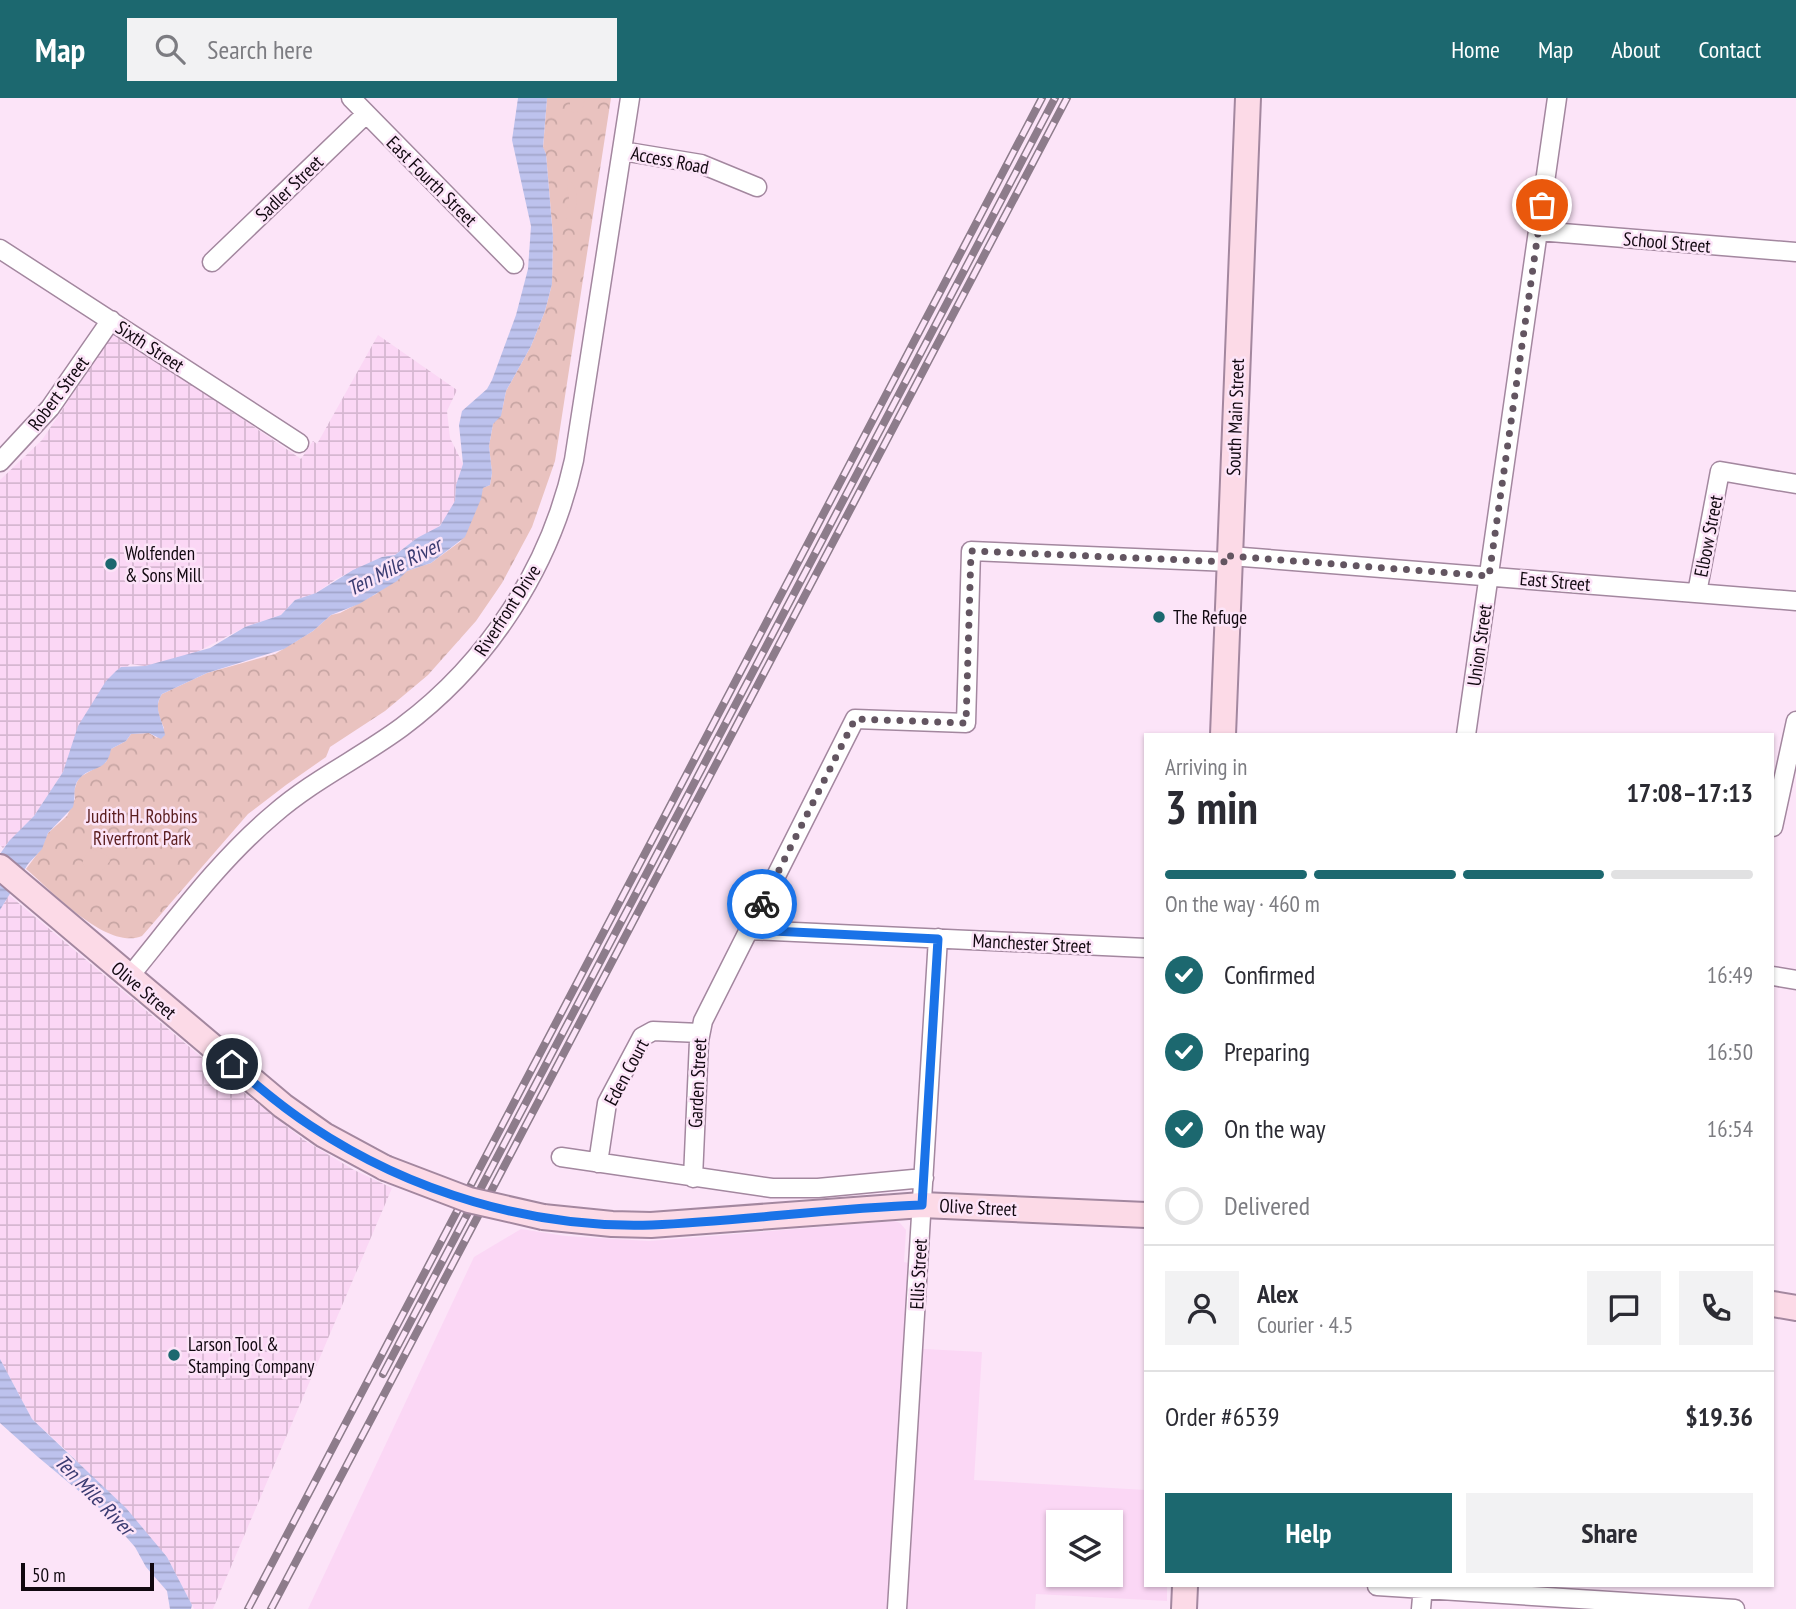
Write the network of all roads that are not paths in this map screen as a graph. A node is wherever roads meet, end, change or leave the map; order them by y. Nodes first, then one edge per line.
1 (351, 98) edge
2 (630, 98) edge
3 (1248, 98) edge
4 (1557, 98) edge
5 (366, 114) junction
6 (622, 151) junction
7 (757, 187) dead end
8 (1538, 231) junction
9 (0, 249) edge
10 (1796, 252) edge
11 (212, 262) dead end
12 (514, 264) dead end
13 (111, 320) junction
14 (299, 443) dead end
15 (0, 462) edge
16 (1796, 484) edge
17 (971, 551) joint
18 (1230, 559) junction
19 (1489, 576) junction
20 (1697, 593) junction
21 (1796, 601) edge
22 (1796, 721) edge
23 (1223, 733) edge
24 (1466, 733) edge
25 (1774, 822) edge
26 (0, 867) edge
27 (749, 930) junction
28 (938, 939) junction
29 (1144, 948) edge
30 (1774, 976) edge
31 (129, 977) junction
32 (1796, 980) edge
33 (700, 1033) junction
34 (561, 1157) dead end
35 (598, 1163) junction
36 (692, 1178) junction
37 (924, 1178) junction
38 (922, 1205) junction
39 (1144, 1215) edge
40 (1774, 1304) edge
41 (1796, 1308) edge
42 (1185, 1587) edge
43 (1422, 1587) edge
44 (1655, 1599) edge
45 (897, 1609) edge
46 (1184, 1609) edge
47 (1421, 1609) edge
48 (1735, 1609) edge

1 - 5 street, East Fourth Street
2 - 6 street, Riverfront Drive
3 - 18 main road, South Main Street
4 - 8 street, Union Street
5 - 11 street, Sadler Street
5 - 12 street, East Fourth Street
6 - 7 street, Access Road
6 - 31 street, Riverfront Drive
8 - 10 street, School Street
8 - 19 street, Union Street
9 - 13 street, Sixth Street
13 - 14 street, Sixth Street
13 - 15 street, Robert Street
16 - 20 street, Elbow Street
17 - 18 street, East Street
17 - 27 street, Garden Street
18 - 19 street, East Street
18 - 23 main road, South Main Street
19 - 20 street, East Street
19 - 24 street, Union Street
20 - 21 street, East Street
22 - 25 street
26 - 31 main road, Olive Street
27 - 28 street, Manchester Street
27 - 33 street, Garden Street
28 - 29 street, Manchester Street
28 - 37 street, Ellis Street
30 - 32 street
31 - 38 main road, Olive Street, bridge
33 - 35 street, Eden Court
33 - 36 street, Garden Street
34 - 35 street, Olive Street
35 - 36 street, Olive Street
36 - 37 street, Olive Street
37 - 38 street, Ellis Street
38 - 39 main road, Olive Street
38 - 45 street, Ellis Street
40 - 41 main road
42 - 46 main road
43 - 44 street
43 - 47 street
44 - 48 street

